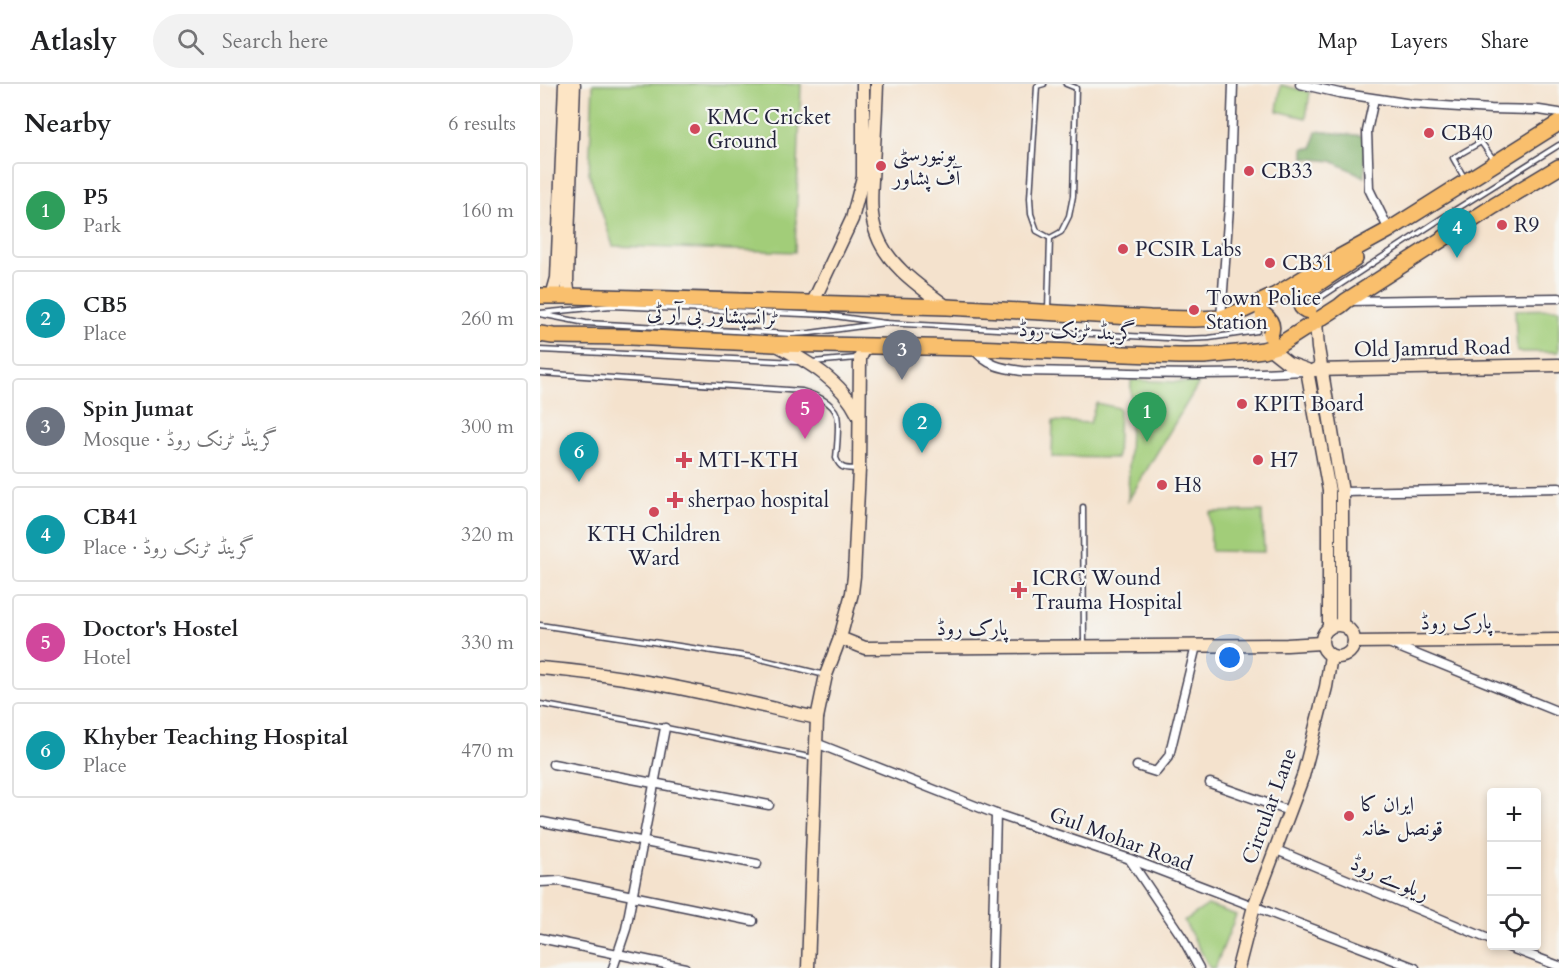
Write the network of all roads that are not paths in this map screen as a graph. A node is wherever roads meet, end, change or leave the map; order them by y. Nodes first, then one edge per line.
1 (565, 84) edge
2 (574, 84) edge
3 (863, 84) edge
4 (877, 84) edge
5 (1044, 84) edge
6 (1066, 84) edge
7 (1233, 84) edge
8 (1300, 84) edge
9 (1374, 99) junction
10 (1559, 113) edge
11 (1559, 123) edge
12 (869, 143) junction
13 (1559, 146) edge
14 (1496, 164) junction
15 (1559, 167) edge
16 (1467, 182) junction
17 (1494, 206) junction
18 (1384, 233) junction
19 (1050, 238) junction
20 (546, 296) edge
21 (569, 296) junction
22 (1559, 298) edge
23 (1346, 301) junction
24 (813, 302) junction
25 (947, 307) junction
26 (1244, 310) junction
27 (1048, 313) junction
28 (540, 314) edge
29 (1221, 318) junction
30 (885, 323) junction
31 (1316, 323) junction
32 (540, 334) edge
33 (774, 344) junction
34 (1273, 347) junction
35 (974, 348) junction
36 (540, 350) edge
37 (865, 352) junction
38 (808, 362) junction
39 (1559, 365) edge
40 (1307, 370) junction
41 (1322, 370) junction
42 (540, 374) edge
43 (860, 419) junction
44 (859, 469) junction
45 (1559, 488) edge
46 (1342, 492) junction
47 (1083, 507) dead end
48 (540, 625) edge
49 (1342, 625) junction
50 (1329, 628) junction
51 (840, 638) junction
52 (1559, 639) edge
53 (1354, 642) junction
54 (1322, 643) junction
55 (1388, 643) junction
56 (1084, 646) junction
57 (1196, 646) junction
58 (1331, 656) junction
59 (540, 668) edge
60 (826, 675) junction
61 (540, 704) edge
62 (1559, 712) edge
63 (817, 718) junction
64 (666, 728) junction
65 (816, 743) junction
66 (815, 758) junction
67 (553, 764) dead end
68 (1137, 766) dead end
69 (655, 783) junction
70 (1210, 783) dead end
71 (769, 805) dead end
72 (1289, 811) junction
73 (996, 814) junction
74 (543, 822) dead end
75 (643, 841) junction
76 (1274, 849) junction
77 (1130, 859) junction
78 (757, 864) dead end
79 (540, 882) edge
80 (632, 896) junction
81 (1254, 906) junction
82 (753, 921) dead end
83 (540, 938) edge
84 (1487, 938) edge
85 (1519, 950) edge
86 (618, 954) junction
87 (1559, 966) edge
88 (613, 968) edge
89 (685, 968) edge
90 (808, 968) edge
91 (992, 968) edge
92 (1200, 968) edge
93 (1238, 968) edge
94 (1415, 968) edge

1 - 20 street
2 - 21 street
3 - 12 street
4 - 12 street
5 - 19 lane
6 - 19 lane
7 - 29 street
8 - 9 street
9 - 10 street
9 - 18 street
11 - 14 highway, گرینڈ ٹرنک روڈ
12 - 24 street
12 - 25 street
13 - 31 lane
14 - 16 highway, گرینڈ ٹرنک روڈ
14 - 16 lane
15 - 17 highway
16 - 18 highway, گرینڈ ٹرنک روڈ
17 - 23 highway
17 - 31 highway
18 - 26 highway, گرینڈ ٹرنک روڈ
18 - 31 highway, bridge
19 - 27 lane
20 - 21 highway, گرینڈ ٹرنک روڈ
21 - 24 highway, گرینڈ ٹرنک روڈ
22 - 23 street
23 - 31 highway
24 - 25 highway, گرینڈ ٹرنک روڈ
25 - 27 highway, گرینڈ ٹرنک روڈ
26 - 29 highway, گرینڈ ٹرنک روڈ
26 - 34 highway, bridge
27 - 29 highway, گرینڈ ٹرنک روڈ
28 - 30 lane, ٹرانسپشاور بی آر ٹی
28 - 30 lane, ٹرانسپشاور بی آر ٹی
30 - 34 lane, ٹرانسپشاور بی آر ٹی
31 - 34 highway
31 - 41 street
32 - 33 highway, گرینڈ ٹرنک روڈ
33 - 37 highway, گرینڈ ٹرنک روڈ
33 - 38 street
34 - 35 highway, گرینڈ ٹرنک روڈ
34 - 40 street
35 - 37 highway, گرینڈ ٹرنک روڈ
35 - 40 street
36 - 38 lane
37 - 38 lane
37 - 43 street
38 - 43 street
39 - 41 street, Old Jamrud Road
40 - 41 street, Old Jamrud Road
40 - 50 street
41 - 46 street
42 - 44 lane
43 - 44 street
44 - 51 street
45 - 46 street
46 - 49 street
47 - 56 lane
48 - 60 lane
49 - 50 street
49 - 53 street
50 - 54 street
51 - 56 street, پارک روڈ
51 - 60 street
52 - 55 street, پارک روڈ
53 - 55 street, پارک روڈ
53 - 58 street
54 - 57 street, پارک روڈ
54 - 58 street
55 - 62 street
56 - 57 street, پارک روڈ
57 - 68 street
58 - 72 street, Circular Lane
59 - 63 street
60 - 63 street
61 - 64 lane
63 - 65 street
64 - 66 lane
64 - 69 street
65 - 66 street
65 - 73 street, Gul Mohar Road
66 - 90 street
67 - 69 street
69 - 71 street
69 - 75 street
70 - 72 street
72 - 76 street, Circular Lane
73 - 77 street, Gul Mohar Road
73 - 91 street
74 - 75 street
75 - 78 street
75 - 80 street
76 - 81 street, Circular Lane
76 - 84 street, ریلوے روڈ
77 - 81 street, Gul Mohar Road
77 - 92 street
79 - 80 street
80 - 82 street
80 - 86 street
81 - 93 street, Circular Lane
81 - 94 street, Gul Mohar Road
83 - 86 street
85 - 87 street
86 - 88 street
86 - 89 street

